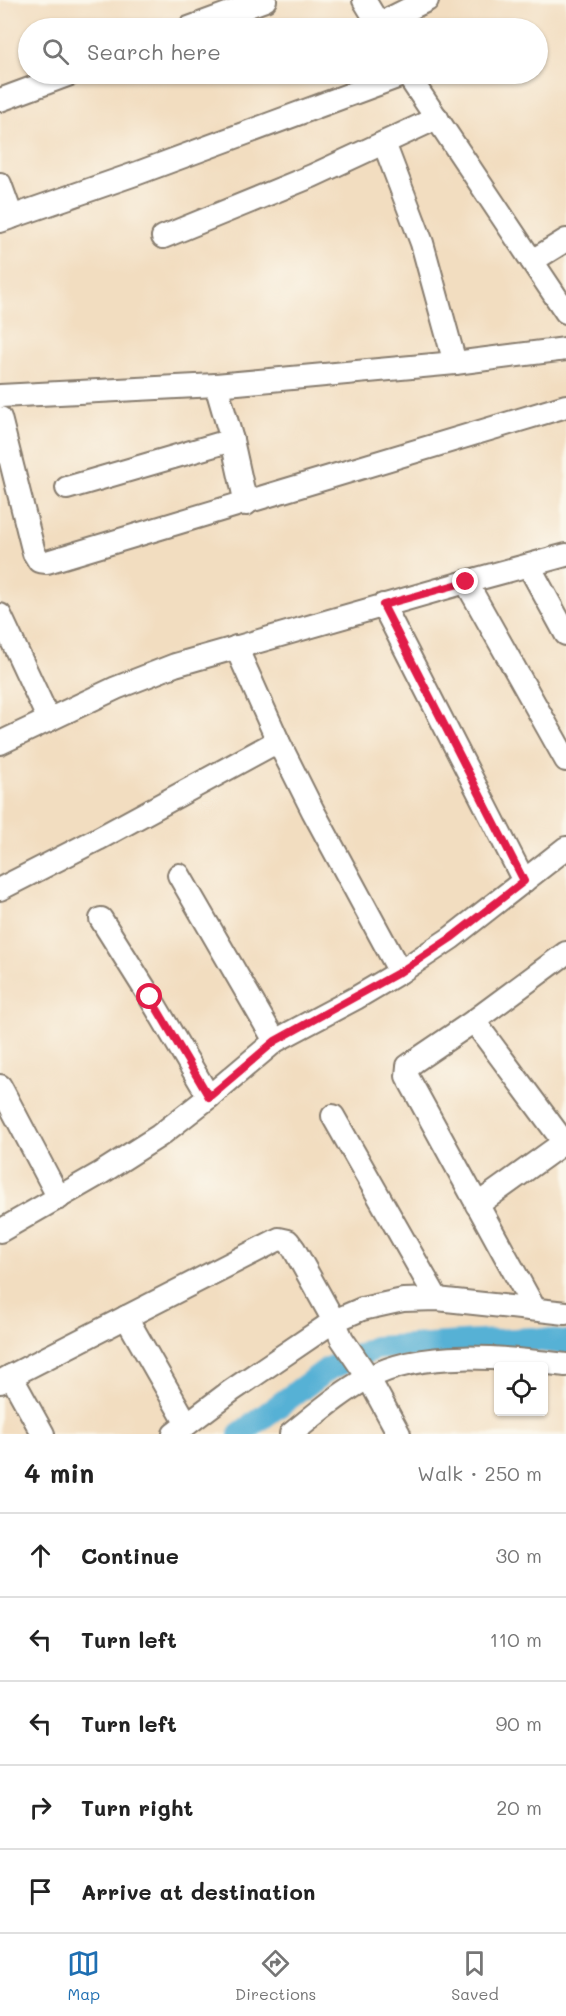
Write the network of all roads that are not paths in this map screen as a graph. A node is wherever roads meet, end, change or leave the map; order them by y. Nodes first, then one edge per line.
1 (265, 0) edge
2 (364, 0) edge
3 (427, 0) edge
4 (216, 18) edge
5 (375, 18) edge
6 (394, 18) edge
7 (43, 84) edge
8 (378, 84) edge
9 (413, 84) edge
10 (0, 100) edge
11 (437, 118) junction
12 (384, 143) junction
13 (0, 184) edge
14 (6, 219) edge
15 (164, 237) dead end
16 (566, 240) edge
17 (532, 261) junction
18 (566, 312) edge
19 (566, 349) edge
20 (455, 363) junction
21 (216, 385) junction
22 (0, 396) edge
23 (566, 406) edge
24 (0, 418) edge
25 (232, 440) junction
26 (67, 488) dead end
27 (246, 504) junction
28 (566, 555) edge
29 (529, 566) junction
30 (466, 582) junction
31 (383, 605) junction
32 (0, 615) edge
33 (566, 634) edge
34 (237, 647) junction
35 (49, 720) junction
36 (278, 741) junction
37 (0, 743) edge
38 (566, 760) edge
39 (566, 848) edge
40 (179, 876) dead end
41 (524, 881) junction
42 (0, 889) edge
43 (101, 919) dead end
44 (566, 953) edge
45 (400, 972) junction
46 (474, 1021) junction
47 (275, 1041) junction
48 (0, 1086) edge
49 (209, 1097) junction
50 (333, 1116) dead end
51 (565, 1143) edge
52 (59, 1198) junction
53 (477, 1205) junction
54 (0, 1231) edge
55 (437, 1299) junction
56 (534, 1308) junction
57 (566, 1313) edge
58 (126, 1317) junction
59 (338, 1330) junction
60 (566, 1365) edge
61 (363, 1370) junction
62 (6, 1379) edge
63 (320, 1424) edge
64 (181, 1429) edge
65 (43, 1434) edge
66 (291, 1434) edge
67 (399, 1434) edge

1 - 4 street
2 - 5 street
3 - 6 street
7 - 10 street
8 - 14 street
9 - 11 street
11 - 12 street
11 - 17 street
12 - 15 street
12 - 20 street
13 - 14 street
16 - 17 street
17 - 18 street
19 - 20 street
20 - 21 street
21 - 22 street
21 - 25 street
23 - 27 street
24 - 27 street
25 - 26 street
25 - 27 street
28 - 29 street
29 - 30 street
29 - 33 street
30 - 31 street
30 - 38 street
31 - 34 street
31 - 41 street
32 - 35 street
34 - 35 street
34 - 36 street
35 - 37 street
36 - 42 street
36 - 45 street
39 - 41 street
40 - 47 street
41 - 45 street
43 - 49 street
44 - 46 street
45 - 47 street
46 - 51 street
46 - 53 street
47 - 49 street
48 - 52 street
49 - 52 street
50 - 55 street
51 - 53 street
52 - 54 street
53 - 56 street
55 - 56 street
55 - 59 street
56 - 57 street
58 - 59 street
58 - 62 street
58 - 64 street
59 - 61 street
59 - 64 street
60 - 61 street
61 - 63 street
61 - 67 street
62 - 65 street
63 - 66 street

